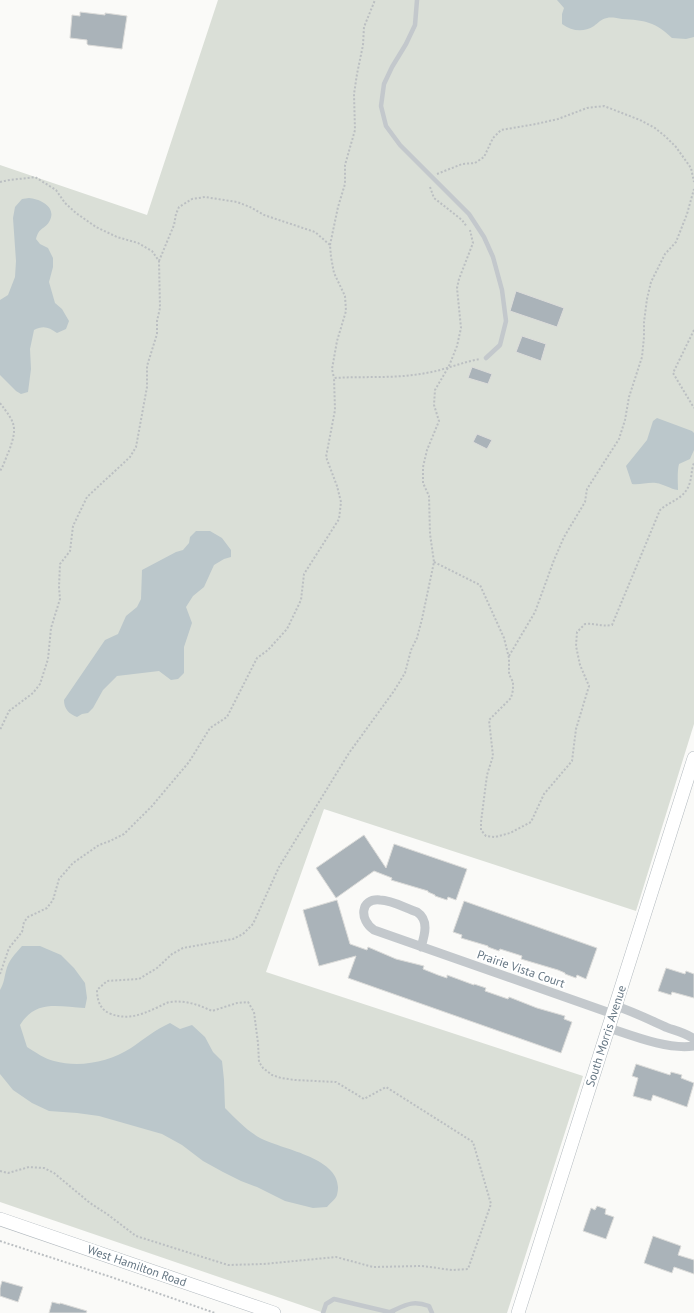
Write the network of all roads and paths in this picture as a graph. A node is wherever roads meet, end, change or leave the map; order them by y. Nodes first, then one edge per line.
1 (375, 0) edge
2 (417, 0) edge
3 (433, 178) junction
4 (0, 182) edge
5 (694, 182) edge
6 (694, 189) edge
7 (330, 245) junction
8 (158, 261) junction
9 (694, 330) edge
10 (486, 358) joint
11 (449, 366) junction
12 (334, 378) junction
13 (0, 403) edge
14 (694, 408) edge
15 (694, 463) edge
16 (0, 471) edge
17 (434, 562) junction
18 (509, 658) junction
19 (0, 730) edge
20 (694, 758) edge
21 (421, 947) junction
22 (0, 974) edge
23 (614, 1010) junction
24 (609, 1028) junction
25 (694, 1038) edge
26 (694, 1046) edge
27 (0, 1170) edge
28 (0, 1219) edge
29 (0, 1241) edge
30 (391, 1312) edge
31 (215, 1313) edge
32 (274, 1313) edge
33 (323, 1313) edge
34 (432, 1313) edge
35 (518, 1313) edge

1 - 7 path
2 - 3 lane
3 - 5 path
3 - 10 lane
3 - 11 path
4 - 8 path
6 - 18 path
7 - 8 path
7 - 12 path
8 - 19 path
9 - 14 path
10 - 11 path
11 - 12 path
11 - 17 path
12 - 22 path
13 - 16 path
15 - 18 path
17 - 18 path
17 - 27 path
20 - 23 street, South Morris Avenue
21 - 21 street, Prairie Vista Court
21 - 23 street, Prairie Vista Court
23 - 24 street, South Morris Avenue
23 - 25 street, Prairie Vista Court
24 - 26 street
24 - 35 street, South Morris Avenue
28 - 32 street, West Hamilton Road
29 - 31 path
30 - 33 lane
30 - 34 lane

